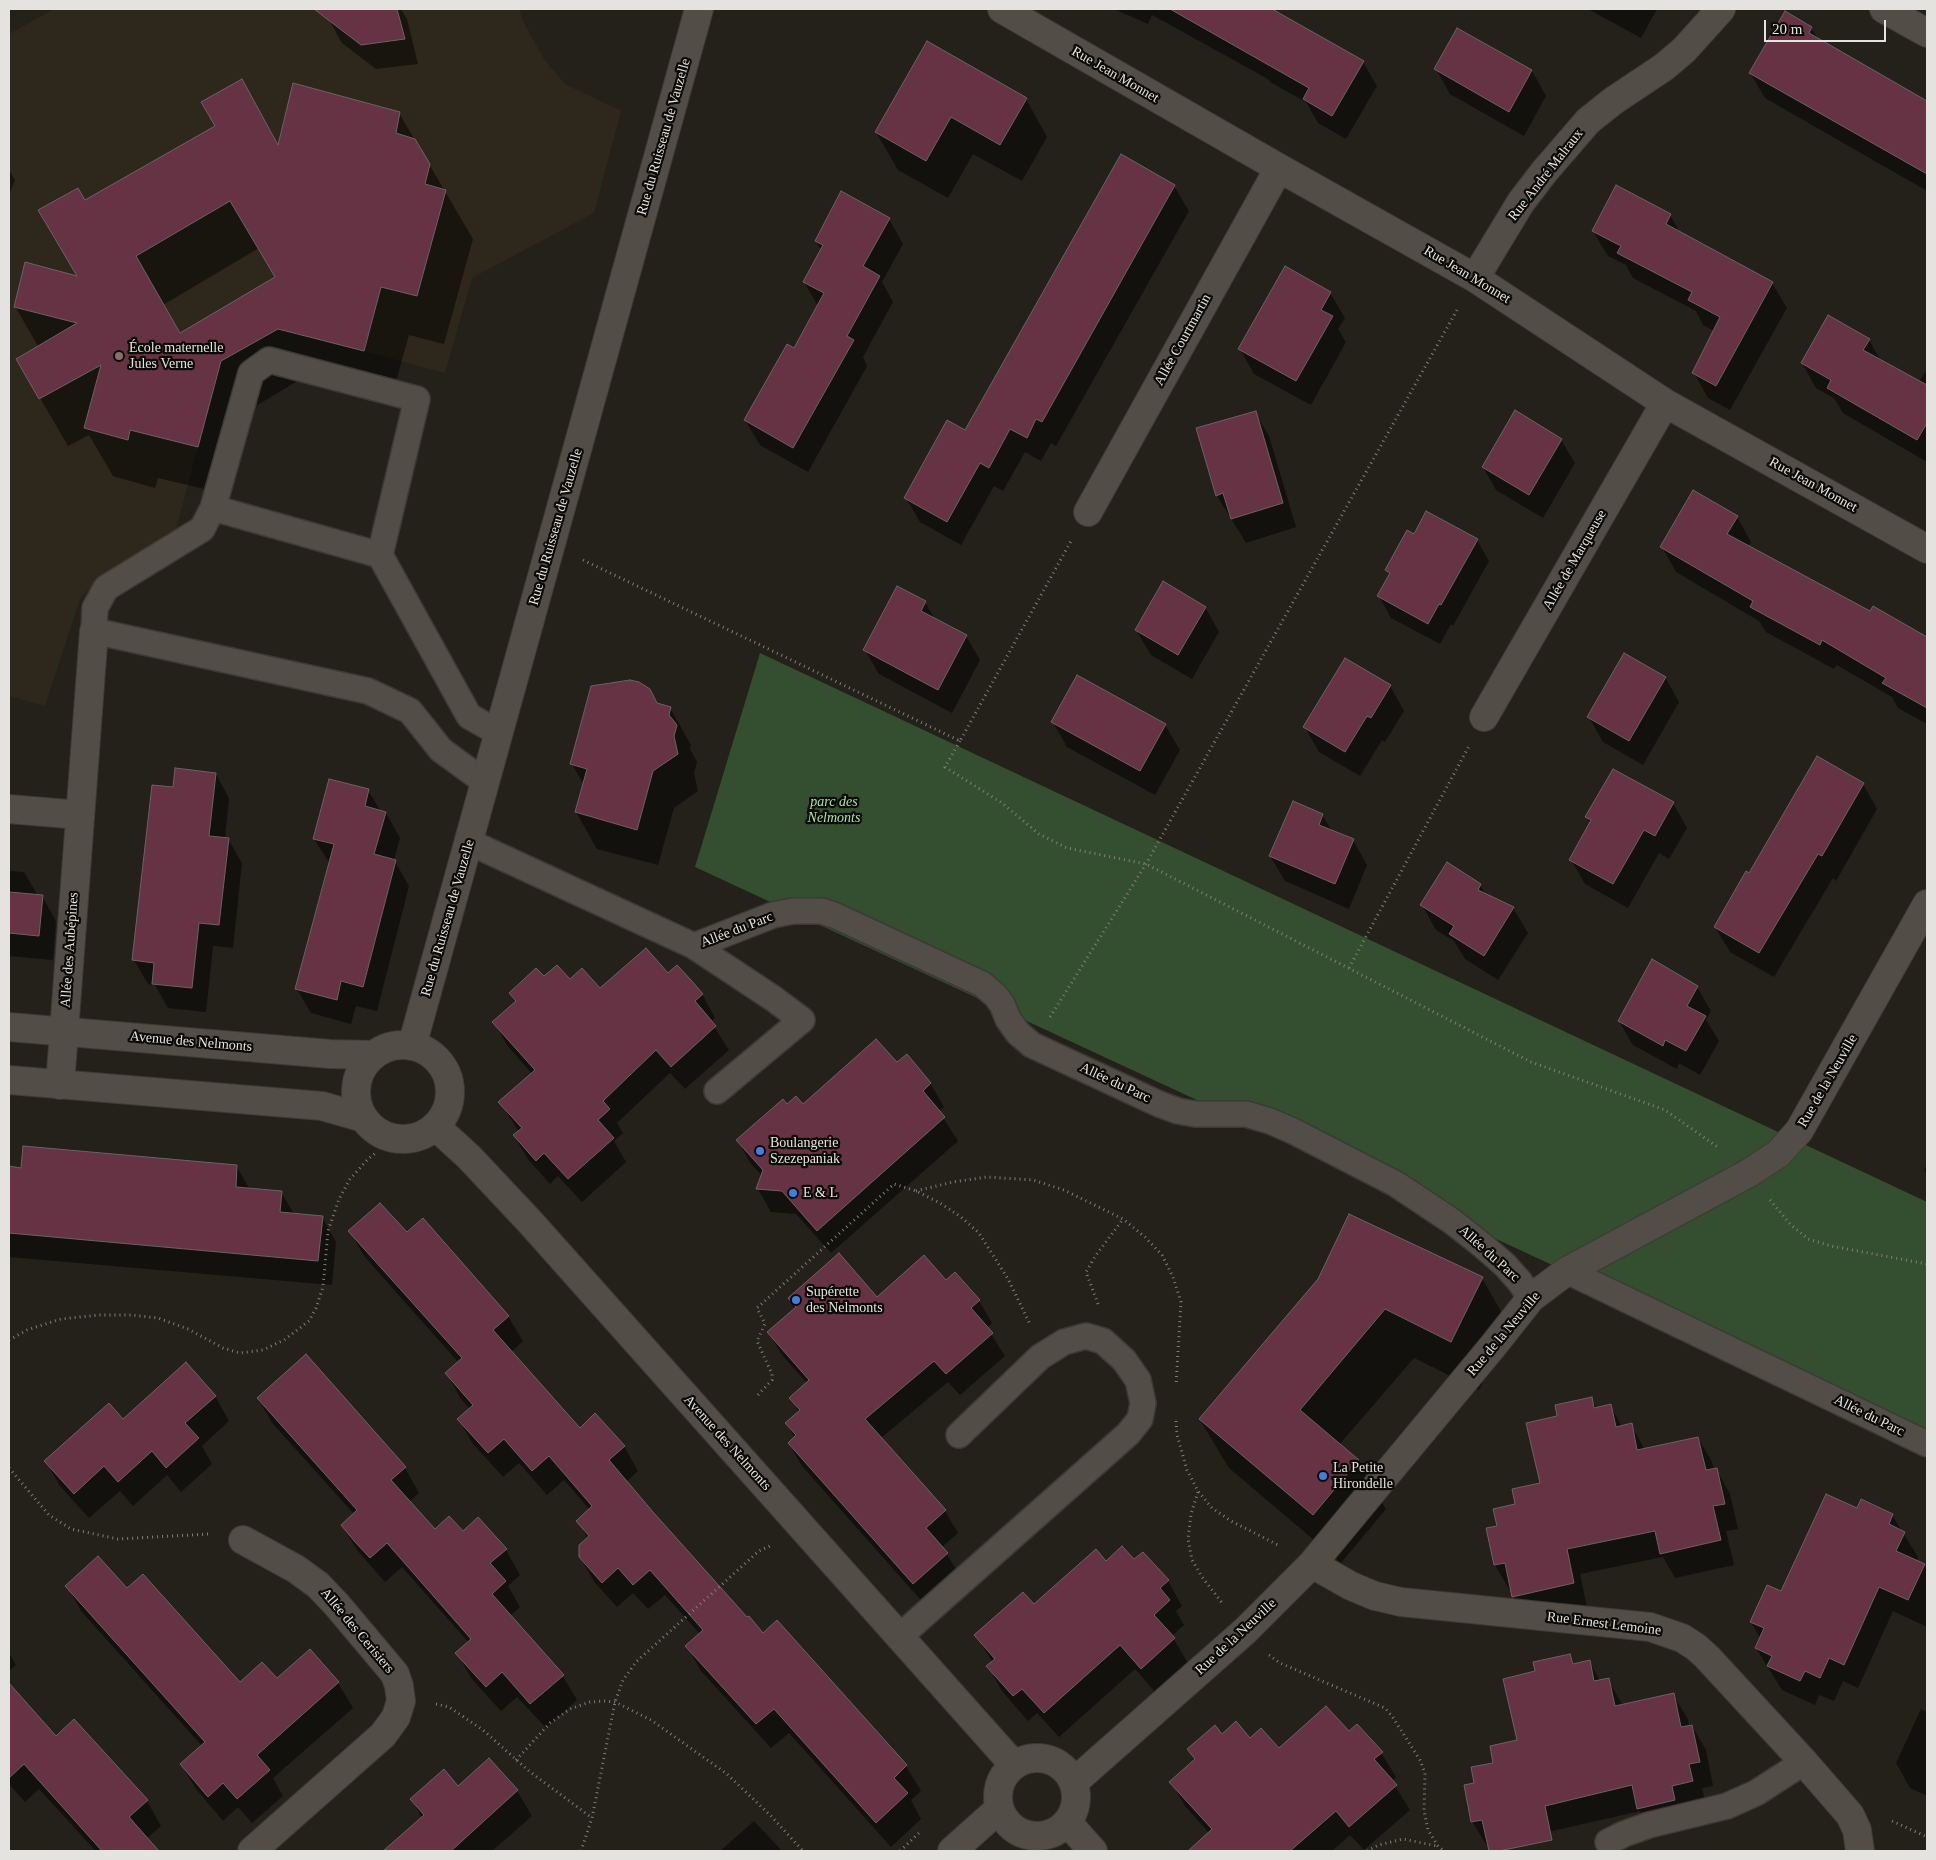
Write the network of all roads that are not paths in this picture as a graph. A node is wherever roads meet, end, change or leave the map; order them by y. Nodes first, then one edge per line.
1 (699, 9) edge
2 (1002, 9) edge
3 (1722, 9) edge
4 (1884, 9) edge
5 (1927, 34) edge
6 (1279, 168) junction
7 (1475, 278) junction
8 (1665, 403) junction
9 (213, 508) junction
10 (1088, 512) road end
11 (1927, 549) edge
12 (380, 555) junction
13 (94, 631) junction
14 (1484, 717) road end
15 (499, 733) junction
16 (485, 782) junction
17 (9, 809) edge
18 (80, 815) junction
19 (469, 842) junction
20 (1927, 904) edge
21 (694, 946) junction
22 (9, 1027) edge
23 (64, 1032) junction
24 (412, 1046) junction
25 (374, 1055) junction
26 (9, 1080) edge
27 (60, 1084) junction
28 (718, 1092) dead end
29 (364, 1118) junction
30 (435, 1126) junction
31 (1567, 1271) junction
32 (1531, 1298) junction
33 (959, 1434) dead end
34 (1927, 1444) edge
35 (243, 1540) road end
36 (1312, 1564) junction
37 (899, 1637) junction
38 (1804, 1762) junction
39 (1014, 1765) junction
40 (1074, 1782) junction
41 (999, 1809) junction
42 (1067, 1822) junction
43 (1608, 1842) dead end
44 (252, 1851) edge
45 (952, 1851) edge
46 (1093, 1851) edge
47 (1860, 1851) edge

1 - 15 street, Rue du Ruisseau de Vauzelle
2 - 6 street, Rue Jean Monnet
3 - 7 street, Rue André Malraux
4 - 5 street
6 - 7 street, Rue Jean Monnet
6 - 10 street, Allée Courtmartin
7 - 8 street, Rue Jean Monnet
8 - 11 street, Rue Jean Monnet
8 - 14 street, Allée de Marqueuse
9 - 12 lane
9 - 12 lane
9 - 13 lane
12 - 15 lane
13 - 16 lane
13 - 18 street, Allée des Aubépines
15 - 16 street, Rue du Ruisseau de Vauzelle
16 - 19 street, Rue du Ruisseau de Vauzelle
17 - 18 street
18 - 23 street, Allée des Aubépines
19 - 21 lane
19 - 24 street, Rue du Ruisseau de Vauzelle
20 - 31 street, Rue de la Neuville
21 - 28 lane
21 - 32 lane, Allée du Parc
22 - 23 street, Avenue des Nelmonts
23 - 25 street, Avenue des Nelmonts
23 - 27 street, Allée des Aubépines
24 - 25 street, Avenue des Nelmonts
24 - 30 street
25 - 29 street
26 - 27 street
27 - 29 street
29 - 30 street
30 - 37 street, Avenue des Nelmonts
31 - 32 street, Rue de la Neuville
31 - 34 lane, Allée du Parc
32 - 36 street, Rue de la Neuville
33 - 37 lane
35 - 44 street, Allée des Cerisiers
36 - 38 street, Rue Ernest Lemoine
36 - 40 street, Rue de la Neuville
37 - 39 street, Avenue des Nelmonts
38 - 43 lane
38 - 47 street, Rue Ernest Lemoine
39 - 40 street
39 - 41 street
40 - 42 street
41 - 42 street
41 - 45 street
42 - 46 street

